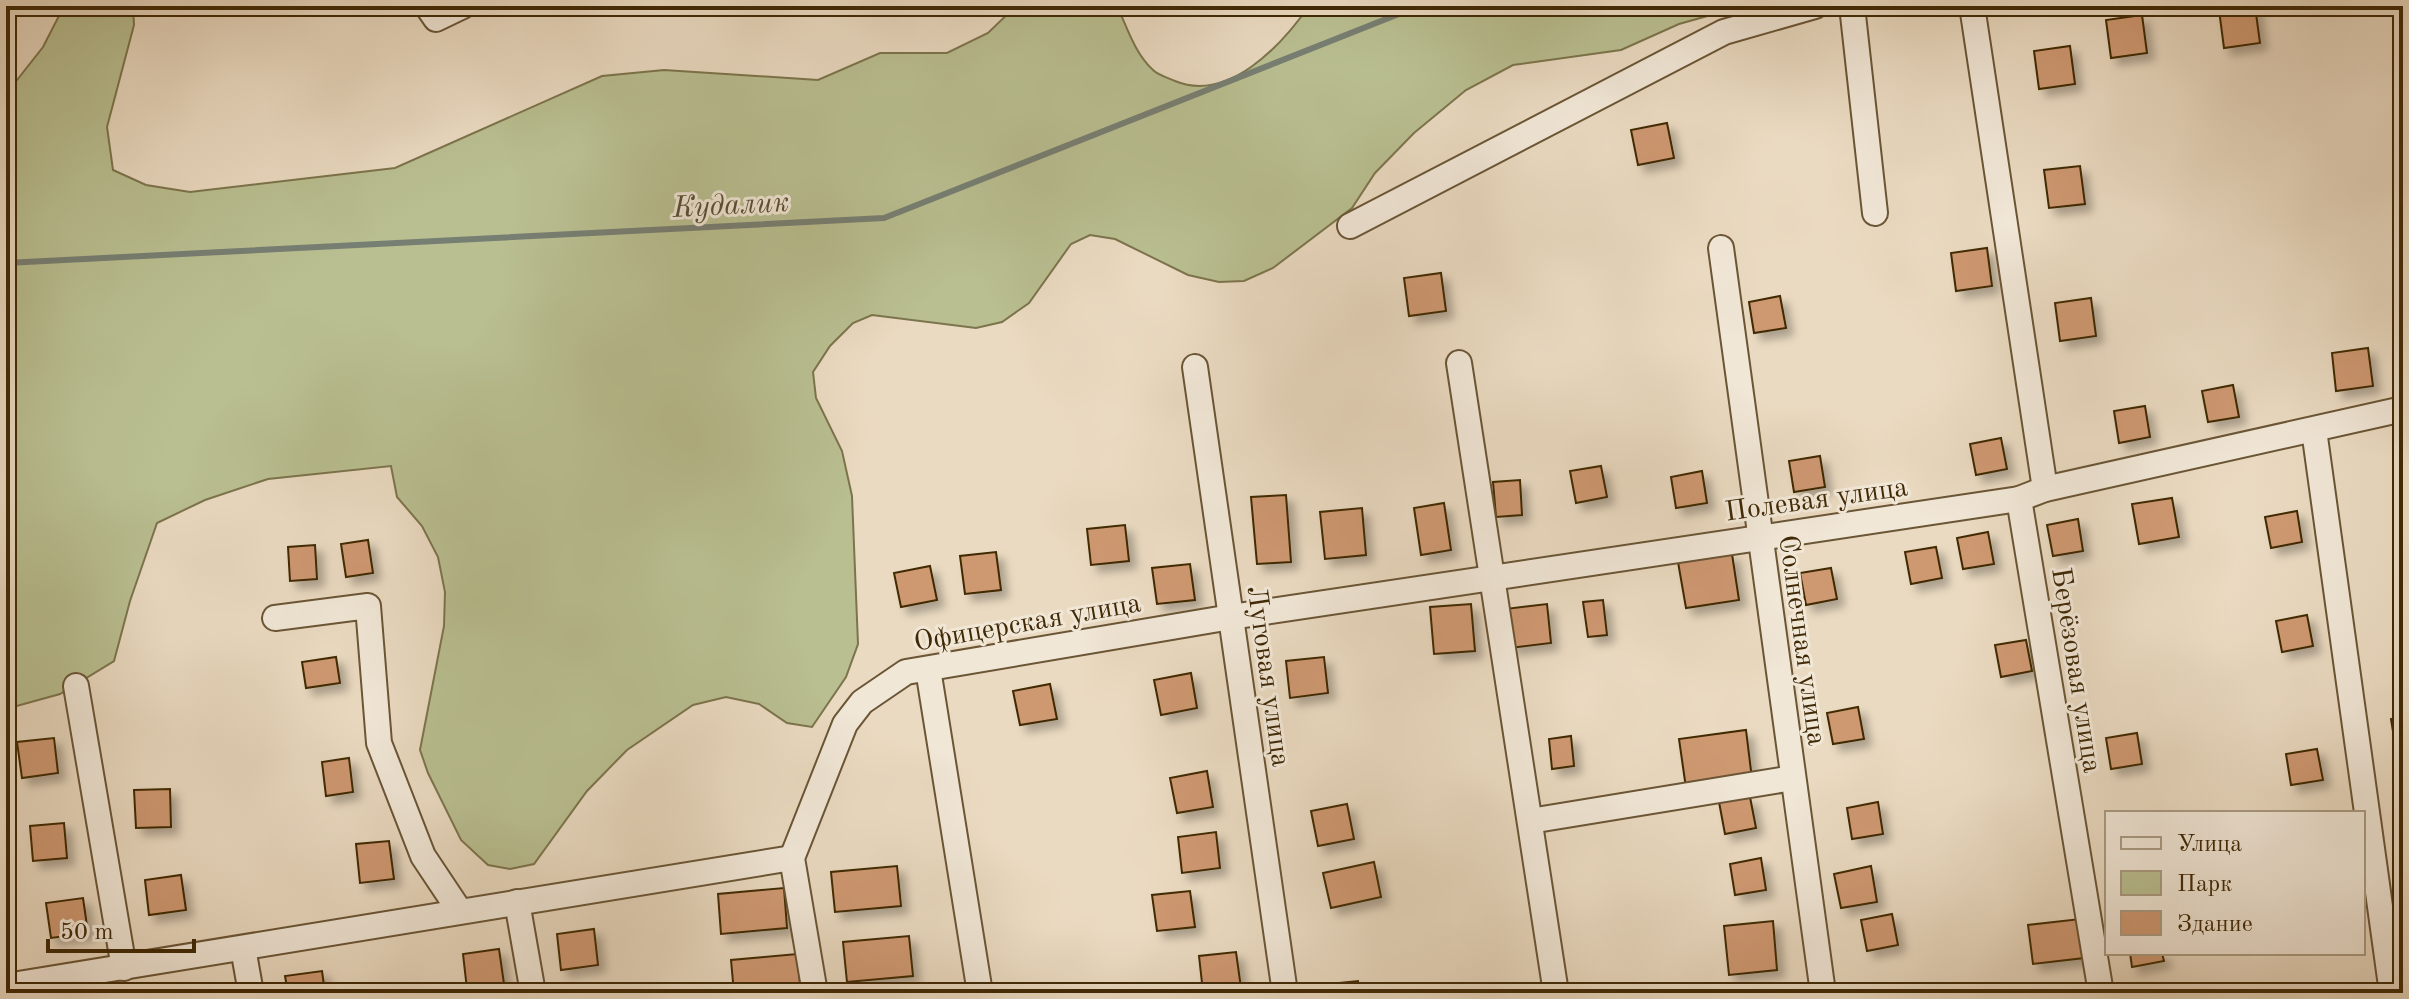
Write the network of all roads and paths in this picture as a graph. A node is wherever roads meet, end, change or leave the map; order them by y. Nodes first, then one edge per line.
1 (463, 6) edge
2 (1815, 6) edge
3 (1852, 6) edge
4 (1972, 6) edge
5 (432, 13) edge
6 (1875, 213) dead end
7 (1350, 226) dead end
8 (1721, 248) dead end
9 (1459, 363) dead end
10 (1195, 367) dead end
11 (2403, 409) edge
12 (2314, 430) junction
13 (2045, 489) junction
14 (2019, 499) junction
15 (1759, 536) junction
16 (1493, 577) junction
17 (1231, 617) junction
18 (275, 618) dead end
19 (928, 669) junction
20 (76, 686) dead end
21 (1793, 778) junction
22 (1530, 821) junction
23 (792, 858) junction
24 (517, 902) junction
25 (459, 910) junction
26 (243, 948) junction
27 (124, 968) junction
28 (6, 986) edge
29 (251, 993) edge
30 (533, 993) edge
31 (815, 993) edge
32 (980, 993) edge
33 (1285, 993) edge
34 (1556, 993) edge
35 (1823, 993) edge
36 (2101, 993) edge
37 (2392, 993) edge

1 - 5 street
2 - 7 street
3 - 6 street
4 - 13 street
8 - 15 street, Солнечная улица
9 - 16 street
10 - 17 street, Луговая улица
11 - 12 street, Полевая улица
12 - 13 street, Полевая улица
12 - 37 street
13 - 14 street, Полевая улица
14 - 15 street, Полевая улица
14 - 36 street, Берёзовая улица
15 - 16 street, Полевая улица
15 - 21 street, Солнечная улица
16 - 17 street, Полевая улица
16 - 22 street
17 - 19 street, Офицерская улица
17 - 33 street, Луговая улица
18 - 25 street
19 - 23 street, Офицерская улица
19 - 32 street
20 - 27 street
21 - 22 street
21 - 35 street, Солнечная улица
22 - 34 street
23 - 24 street
23 - 31 street
24 - 25 street
24 - 30 street
25 - 26 street
26 - 27 street
26 - 29 street
27 - 28 street

